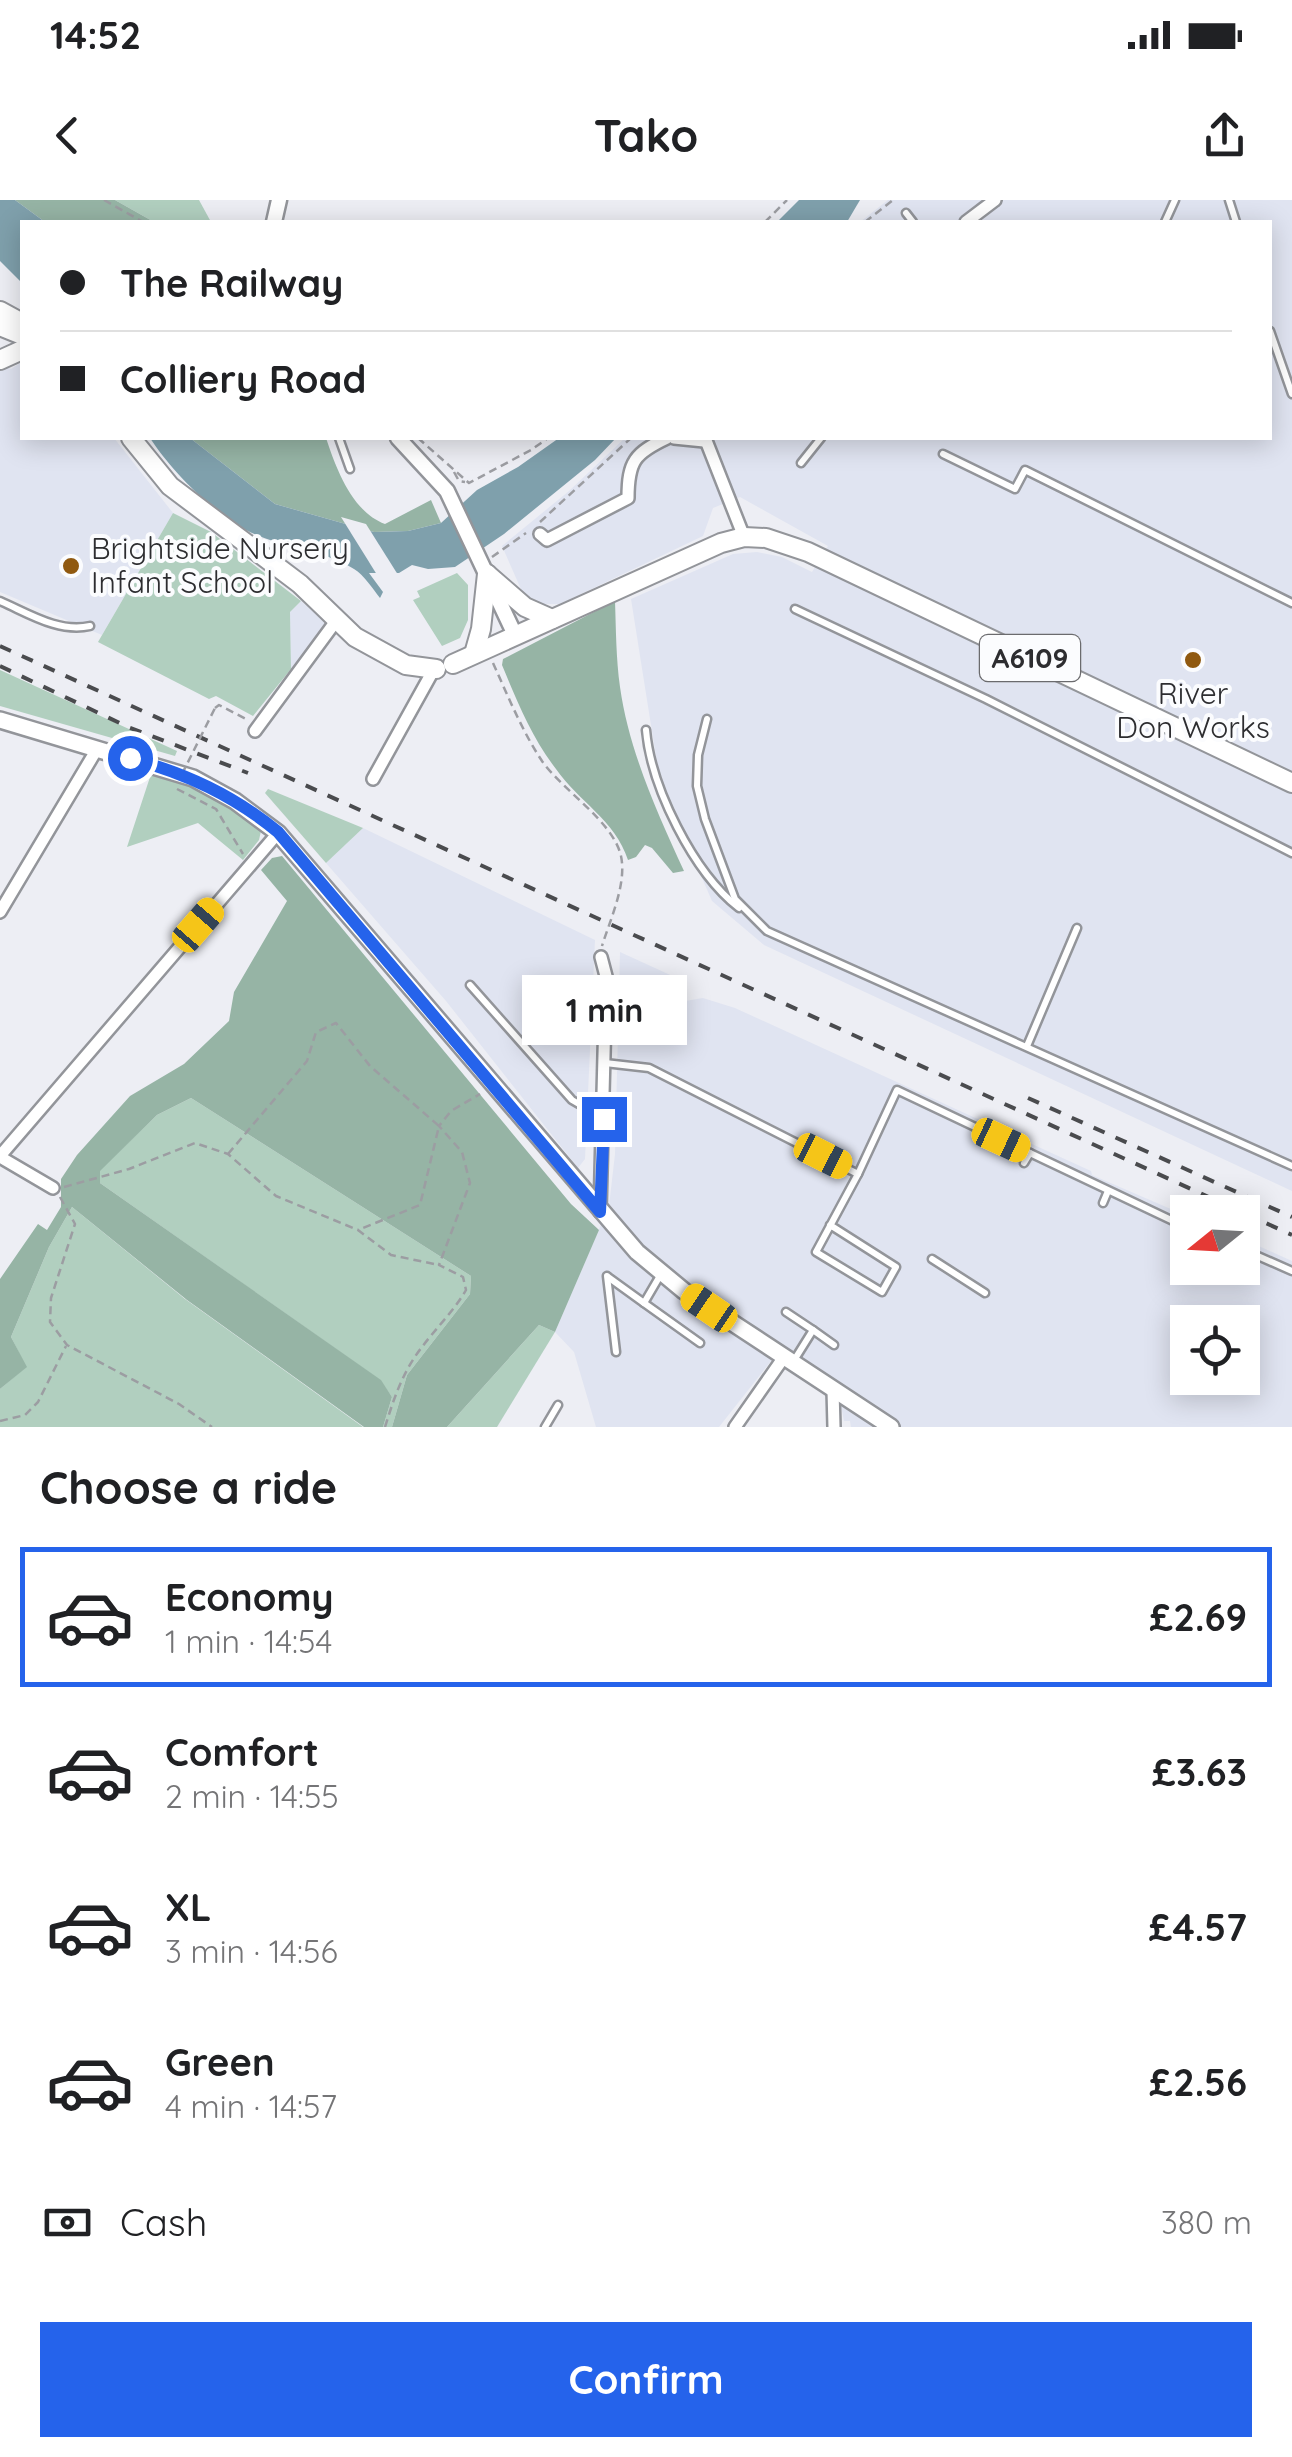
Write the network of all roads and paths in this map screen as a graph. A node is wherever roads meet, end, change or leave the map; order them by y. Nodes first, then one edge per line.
1 (104, 200) edge
2 (786, 200) edge
3 (893, 200) edge
4 (995, 200) edge
5 (906, 213) dead end
6 (139, 220) edge
7 (766, 220) edge
8 (868, 220) edge
9 (912, 220) edge
10 (969, 220) edge
11 (12, 324) edge
12 (1272, 337) edge
13 (0, 352) edge
14 (1292, 394) edge
15 (133, 440) edge
16 (340, 440) edge
17 (400, 440) edge
18 (420, 440) edge
19 (545, 440) edge
20 (629, 440) edge
21 (665, 440) edge
22 (704, 440) edge
23 (819, 440) edge
24 (943, 454) dead end
25 (802, 463) dead end
26 (350, 469) dead end
27 (540, 534) dead end
28 (744, 537) junction
29 (486, 565) junction
30 (0, 601) edge
31 (1292, 603) edge
32 (795, 609) dead end
33 (552, 619) junction
34 (336, 621) junction
35 (90, 626) dead end
36 (515, 635) junction
37 (480, 651) junction
38 (441, 667) junction
39 (706, 719) dead end
40 (0, 720) edge
41 (254, 727) joint
42 (646, 730) dead end
43 (97, 749) junction
44 (182, 774) junction
45 (373, 779) dead end
46 (1292, 783) edge
47 (165, 784) dead end
48 (278, 832) junction
49 (1292, 853) edge
50 (248, 868) junction
51 (1, 907) edge
52 (748, 914) junction
53 (1077, 928) dead end
54 (601, 956) joint
55 (470, 985) dead end
56 (1027, 1046) junction
57 (605, 1063) junction
58 (494, 1086) junction
59 (604, 1119) junction
60 (439, 1126) junction
61 (228, 1154) junction
62 (1030, 1154) junction
63 (0, 1156) edge
64 (1024, 1163) dead end
65 (1292, 1166) edge
66 (858, 1174) junction
67 (53, 1188) junction
68 (1108, 1191) junction
69 (1103, 1204) dead end
70 (600, 1212) junction
71 (1170, 1220) edge
72 (830, 1225) junction
73 (358, 1230) junction
74 (1260, 1257) edge
75 (932, 1259) dead end
76 (438, 1265) junction
77 (1292, 1271) edge
78 (662, 1273) junction
79 (985, 1293) dead end
80 (644, 1303) junction
81 (786, 1312) dead end
82 (813, 1330) junction
83 (700, 1343) dead end
84 (67, 1344) junction
85 (834, 1345) dead end
86 (616, 1352) dead end
87 (788, 1360) junction
88 (833, 1390) junction
89 (558, 1405) dead end
90 (0, 1421) edge
91 (212, 1427) edge
92 (385, 1427) edge
93 (545, 1427) edge
94 (735, 1427) edge
95 (834, 1427) edge
96 (892, 1427) edge

1 - 6 path
2 - 7 path
3 - 8 path
4 - 10 street
5 - 9 lane
11 - 13 street
12 - 14 lane
15 - 34 main road
16 - 26 lane
17 - 29 street
18 - 19 path
20 - 29 path
21 - 27 street
22 - 28 street
23 - 25 lane
24 - 31 lane
28 - 33 main road, A6109
28 - 46 main road, A6109
29 - 33 main road
29 - 36 street
29 - 37 main road
30 - 35 lane
32 - 49 lane
33 - 36 main road, A6109
34 - 38 main road
34 - 41 street
36 - 37 main road, A6109
37 - 38 main road, A6109
37 - 54 path
38 - 45 street
39 - 52 lane
40 - 43 main road
41 - 44 path, bridge
42 - 52 lane
43 - 44 main road
43 - 51 street
44 - 48 main road
47 - 50 path
48 - 50 street
48 - 58 main road
50 - 63 street
52 - 56 lane
53 - 56 lane
54 - 57 street
55 - 59 lane
56 - 65 lane
57 - 59 street
57 - 66 lane
58 - 60 path
58 - 70 main road
59 - 70 street
60 - 61 path
60 - 73 path
60 - 76 path
61 - 67 path
61 - 73 path
62 - 64 lane
62 - 66 lane
62 - 68 lane
63 - 67 street
66 - 72 lane
67 - 84 path
68 - 69 lane
68 - 71 lane
70 - 78 main road
72 - 72 lane
73 - 76 path
74 - 77 lane
75 - 79 lane
76 - 92 path
78 - 80 lane
78 - 87 main road
80 - 83 lane
80 - 86 lane
81 - 82 lane
82 - 85 lane
82 - 87 lane
84 - 90 path
84 - 91 path
87 - 88 main road
87 - 94 street
88 - 95 street
88 - 96 main road
89 - 93 lane

